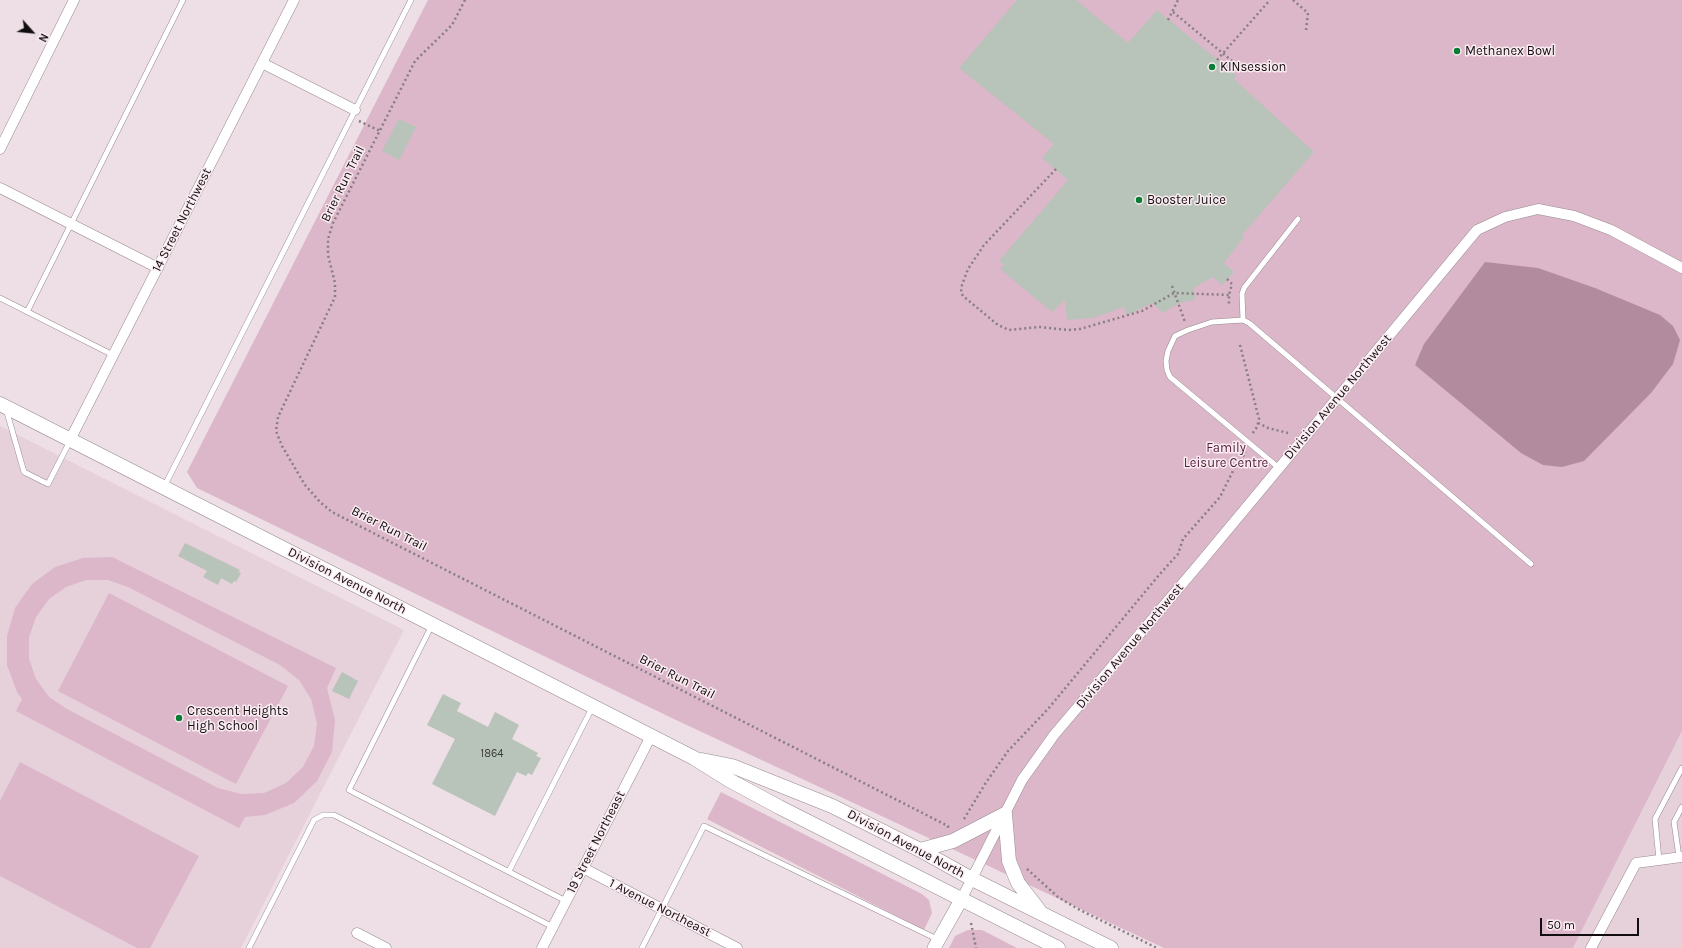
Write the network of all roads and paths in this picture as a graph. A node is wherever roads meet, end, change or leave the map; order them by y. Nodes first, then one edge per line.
1 (74, 0) edge
2 (183, 0) edge
3 (294, 0) edge
4 (411, 0) edge
5 (465, 0) edge
6 (1178, 0) edge
7 (1270, 0) edge
8 (1293, 0) edge
9 (1173, 12) junction
10 (1168, 20) dead end
11 (1306, 30) dead end
12 (1222, 54) junction
13 (1217, 60) dead end
14 (262, 63) junction
15 (1276, 67) dead end
16 (353, 114) junction
17 (380, 132) junction
18 (0, 148) edge
19 (1056, 169) dead end
20 (0, 188) edge
21 (1298, 219) dead end
22 (70, 225) junction
23 (158, 268) junction
24 (1682, 268) edge
25 (1227, 279) dead end
26 (1172, 286) dead end
27 (1174, 293) junction
28 (1230, 295) junction
29 (0, 298) edge
30 (1229, 306) dead end
31 (27, 312) junction
32 (1243, 320) junction
33 (1188, 330) junction
34 (1240, 345) dead end
35 (113, 355) junction
36 (1337, 399) junction
37 (2, 405) edge
38 (1258, 423) junction
39 (1288, 433) dead end
40 (1252, 434) dead end
41 (70, 440) junction
42 (1246, 452) dead end
43 (1279, 468) junction
44 (164, 488) junction
45 (1531, 564) dead end
46 (433, 625) junction
47 (593, 706) junction
48 (651, 736) junction
49 (694, 758) junction
50 (1682, 768) edge
51 (1682, 807) edge
52 (1005, 814) junction
53 (962, 823) dead end
54 (953, 828) dead end
55 (920, 850) junction
56 (1681, 857) edge
57 (1659, 860) junction
58 (583, 868) junction
59 (1023, 868) dead end
60 (509, 871) junction
61 (972, 879) junction
62 (961, 900) junction
63 (566, 901) junction
64 (662, 909) junction
65 (1042, 914) junction
66 (971, 923) dead end
67 (553, 927) junction
68 (357, 933) dead end
69 (937, 944) edge
70 (248, 948) edge
71 (386, 948) edge
72 (542, 948) edge
73 (642, 948) edge
74 (736, 948) edge
75 (976, 948) edge
76 (1058, 948) edge
77 (1111, 948) edge
78 (1157, 948) edge
79 (1591, 948) edge

1 - 18 street
2 - 22 lane
3 - 14 street, 14 Street Northwest
4 - 16 lane
5 - 17 path, Brier Run Trail
6 - 9 path
7 - 12 path
8 - 11 path
9 - 10 path
9 - 12 path
12 - 13 path
12 - 15 path
14 - 16 street
14 - 23 street, 14 Street Northwest
16 - 17 path
16 - 44 lane
17 - 54 path, Brier Run Trail
19 - 27 path
20 - 22 street
21 - 32 lane
22 - 23 street
22 - 31 lane
23 - 35 street, 14 Street Northwest
24 - 36 street, Division Avenue Northwest
25 - 28 path
26 - 27 path
27 - 28 path
27 - 33 path
28 - 30 path
29 - 31 lane
31 - 35 lane
32 - 33 lane
32 - 36 lane
33 - 43 lane
34 - 38 path
35 - 41 street, 14 Street Northwest
36 - 43 street, Division Avenue Northwest
36 - 45 lane
37 - 41 main road, Division Avenue North
37 - 41 lane
38 - 39 path
38 - 40 path
41 - 44 main road, Division Avenue North
42 - 53 path
43 - 52 street, Division Avenue Northwest
44 - 46 main road, Division Avenue North
46 - 47 main road, Division Avenue North
46 - 60 lane
47 - 48 main road, Division Avenue North
47 - 60 lane
48 - 49 main road, Division Avenue North
48 - 58 street, 19 Street Northeast
49 - 55 main road, Division Avenue North
49 - 62 main road, Division Avenue North
50 - 57 lane
51 - 56 lane
52 - 55 main road
52 - 61 street, Division Avenue Northwest
52 - 65 main road
55 - 61 main road, Division Avenue North
56 - 57 street
57 - 79 street
58 - 63 street, 19 Street Northeast
58 - 64 street, 1 Avenue Northeast
59 - 78 path
60 - 63 lane
61 - 62 street, Division Avenue Northwest
61 - 65 main road, Division Avenue North
62 - 69 street
62 - 76 main road, Division Avenue North
63 - 67 street, 19 Street Northeast
64 - 69 lane
64 - 73 lane
64 - 74 street, 1 Avenue Northeast
65 - 77 main road, Division Avenue North
66 - 75 path
67 - 70 lane
67 - 72 street, 19 Street Northeast
68 - 71 street

